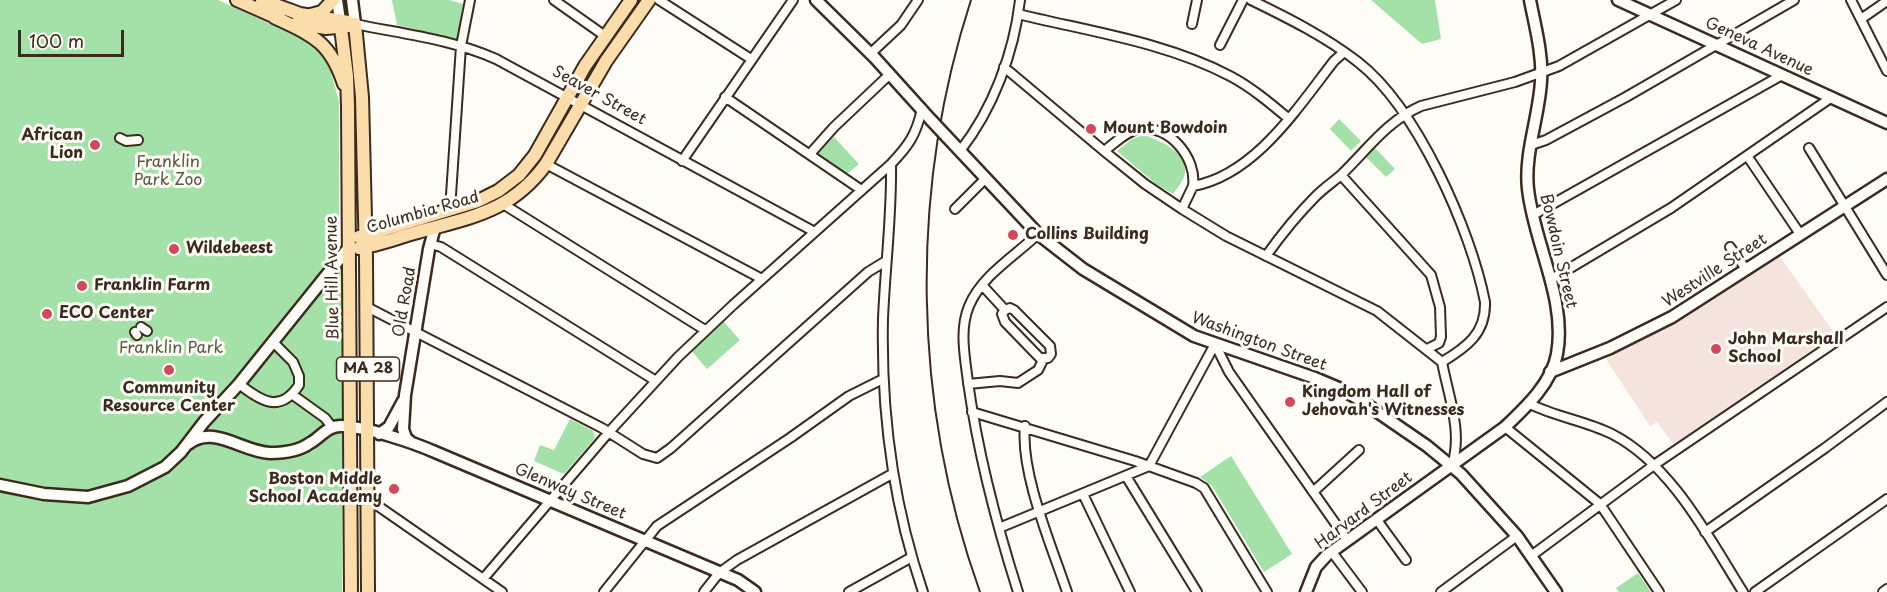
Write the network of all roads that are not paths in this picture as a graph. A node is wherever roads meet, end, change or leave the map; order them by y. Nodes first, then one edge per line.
1 (237, 0) edge
2 (262, 0) edge
3 (335, 0) edge
4 (352, 0) edge
5 (470, 0) edge
6 (554, 0) edge
7 (631, 0) edge
8 (649, 0) edge
9 (659, 0) edge
10 (793, 0) edge
11 (816, 0) edge
12 (918, 0) edge
13 (1020, 0) edge
14 (1197, 0) edge
15 (1243, 0) edge
16 (1251, 0) edge
17 (1530, 0) edge
18 (1618, 0) edge
19 (1676, 0) edge
20 (1794, 0) edge
21 (1851, 0) edge
22 (1887, 2) edge
23 (1018, 14) junction
24 (1650, 14) junction
25 (307, 15) junction
26 (274, 17) junction
27 (1861, 19) junction
28 (341, 24) junction
29 (355, 24) junction
30 (1192, 24) dead end
31 (605, 36) junction
32 (1220, 45) dead end
33 (1718, 45) junction
34 (461, 46) junction
35 (1344, 52) junction
36 (870, 54) junction
37 (751, 59) junction
38 (1004, 67) junction
39 (1887, 71) edge
40 (1541, 74) junction
41 (889, 75) junction
42 (1782, 75) junction
43 (725, 97) junction
44 (1832, 97) junction
45 (566, 98) junction
46 (581, 105) junction
47 (348, 106) junction
48 (922, 109) junction
49 (1405, 113) junction
50 (1289, 118) junction
51 (1887, 123) edge
52 (120, 138) dead end
53 (138, 140) dead end
54 (1531, 145) junction
55 (1809, 148) dead end
56 (960, 151) junction
57 (1104, 151) junction
58 (810, 154) junction
59 (1748, 157) junction
60 (682, 161) junction
61 (891, 164) junction
62 (546, 165) junction
63 (1341, 175) junction
64 (985, 178) junction
65 (1887, 179) edge
66 (1193, 186) junction
67 (860, 189) junction
68 (503, 204) junction
69 (1845, 207) junction
70 (955, 209) dead end
71 (1182, 209) junction
72 (450, 210) junction
73 (1533, 215) junction
74 (435, 227) junction
75 (813, 231) junction
76 (366, 234) junction
77 (1038, 234) junction
78 (1800, 234) junction
79 (350, 246) junction
80 (430, 246) junction
81 (366, 247) junction
82 (1730, 247) dead end
83 (1266, 256) junction
84 (886, 261) junction
85 (1746, 269) junction
86 (1887, 275) edge
87 (762, 279) junction
88 (1550, 280) junction
89 (982, 285) junction
90 (367, 307) junction
91 (1887, 307) edge
92 (1005, 310) junction
93 (705, 330) junction
94 (415, 331) junction
95 (273, 342) junction
96 (1215, 344) junction
97 (1427, 349) junction
98 (1044, 358) junction
99 (1442, 362) junction
100 (1550, 372) junction
101 (883, 379) junction
102 (656, 381) junction
103 (239, 384) junction
104 (968, 384) junction
105 (293, 395) junction
106 (405, 395) junction
107 (1887, 402) edge
108 (1530, 404) junction
109 (220, 406) junction
110 (972, 412) junction
111 (1025, 426) junction
112 (332, 427) junction
113 (351, 427) junction
114 (1505, 427) junction
115 (609, 432) junction
116 (374, 433) junction
117 (228, 441) junction
118 (412, 443) junction
119 (188, 444) junction
120 (1359, 450) dead end
121 (1452, 465) junction
122 (1654, 465) junction
123 (1149, 466) junction
124 (892, 474) junction
125 (1126, 476) junction
126 (0, 484) edge
127 (1313, 492) junction
128 (1083, 494) junction
129 (352, 496) junction
130 (1887, 499) edge
131 (368, 501) junction
132 (551, 501) junction
133 (1600, 504) junction
134 (1040, 512) junction
135 (1377, 520) junction
136 (999, 528) junction
137 (1705, 532) junction
138 (1517, 536) junction
139 (644, 540) junction
140 (1347, 540) junction
141 (1332, 552) junction
142 (1531, 556) junction
143 (912, 557) junction
144 (1406, 560) dead end
145 (719, 573) junction
146 (483, 579) junction
147 (1887, 589) edge
148 (351, 592) edge
149 (368, 592) edge
150 (502, 592) edge
151 (604, 592) edge
152 (704, 592) edge
153 (755, 592) edge
154 (849, 592) edge
155 (924, 592) edge
156 (1018, 592) edge
157 (1067, 592) edge
158 (1130, 592) edge
159 (1197, 592) edge
160 (1267, 592) edge
161 (1306, 592) edge
162 (1362, 592) edge
163 (1441, 592) edge
164 (1556, 592) edge
165 (1659, 592) edge
166 (1743, 592) edge
167 (1755, 592) edge
168 (1883, 592) edge

1 - 26 main road, Seaver Street / MA 28
2 - 25 main road, Seaver Street
3 - 25 main road
3 - 28 main road, Blue Hill Avenue
4 - 29 main road, Blue Hill Avenue
5 - 34 street
6 - 31 street
7 - 31 main road, Columbia Road
8 - 46 main road, Columbia Road
9 - 37 street
10 - 37 street
11 - 36 main road, Washington Street
12 - 36 street
13 - 23 street
14 - 30 street
15 - 32 street
16 - 35 street
17 - 40 main road, Bowdoin Street
18 - 24 main road, Geneva Avenue
19 - 24 street
20 - 33 street
21 - 27 street
22 - 27 street
23 - 38 street
23 - 50 street
24 - 33 main road, Geneva Avenue
24 - 40 street
25 - 28 main road, Seaver Street
26 - 28 main road, Seaver Street
26 - 47 main road, MA 28
27 - 39 street
28 - 29 main road, Seaver Street
28 - 47 main road, Blue Hill Avenue
29 - 34 street, Seaver Street
29 - 76 main road, Blue Hill Avenue / MA 28
31 - 45 main road, Columbia Road
33 - 42 main road, Geneva Avenue
33 - 54 street
34 - 45 street, Seaver Street
34 - 72 street
35 - 49 street
35 - 50 street
36 - 41 main road, Washington Street
37 - 43 street
38 - 56 street
38 - 57 street
40 - 49 street
40 - 54 main road, Bowdoin Street
41 - 48 main road, Washington Street
41 - 58 street
42 - 44 main road, Geneva Avenue
42 - 73 street
43 - 58 street
43 - 60 street
44 - 51 main road, Geneva Avenue
44 - 59 street
45 - 46 street, Seaver Street
45 - 72 main road, Columbia Road
46 - 60 street, Seaver Street
46 - 62 main road, Columbia Road
47 - 79 main road, Blue Hill Avenue / MA 28
48 - 56 main road, Washington Street, bridge
48 - 61 street
49 - 63 street
49 - 99 street
50 - 66 street
52 - 53 street
54 - 73 main road, Bowdoin Street
55 - 69 street
56 - 64 main road, Washington Street
57 - 66 street
57 - 71 street
58 - 67 street
59 - 78 street
59 - 88 street
60 - 75 street, Seaver Street
61 - 67 street
61 - 84 street
62 - 68 main road, Columbia Road
62 - 87 street
63 - 83 street
63 - 97 street
64 - 70 street
64 - 77 main road, Washington Street
65 - 69 main road, Westville Street
66 - 71 street
67 - 75 street
68 - 74 main road, Columbia Road
68 - 93 street
69 - 78 main road, Westville Street
69 - 86 street
71 - 83 street
72 - 76 main road, Columbia Road
73 - 88 main road, Bowdoin Street
74 - 80 main road, Old Road
74 - 81 main road, Columbia Road
75 - 87 street
76 - 79 main road, Columbia Road
76 - 81 main road, Blue Hill Avenue / MA 28
77 - 89 street
77 - 96 main road, Washington Street
78 - 85 main road, Westville Street
79 - 81 main road, Columbia Road
79 - 95 main road
79 - 113 main road, Blue Hill Avenue / MA 28
80 - 94 main road, Old Road
80 - 102 street
81 - 90 main road, Blue Hill Avenue / MA 28
82 - 85 street
83 - 97 street
84 - 101 street
84 - 115 street
85 - 100 main road, Westville Street
87 - 93 street
88 - 100 main road, Bowdoin Street
89 - 92 street
89 - 104 street
90 - 94 street
90 - 116 main road, Blue Hill Avenue / MA 28
91 - 122 street
92 - 98 street
92 - 98 street
93 - 102 street
94 - 106 main road, Old Road
94 - 115 street
95 - 103 main road
95 - 105 street
96 - 121 main road, Washington Street
96 - 123 street
96 - 127 street
97 - 99 street
98 - 104 street
99 - 121 street
100 - 108 main road, Bowdoin Street
101 - 124 street
101 - 139 street
102 - 115 street
103 - 105 street
103 - 109 main road
104 - 110 street
105 - 112 street
106 - 116 main road, Old Road
106 - 118 main road, Old Road
107 - 137 street
108 - 114 main road, Bowdoin Street
108 - 122 street
109 - 117 main road
109 - 119 main road
110 - 111 street
110 - 136 street
111 - 123 street
111 - 134 street
112 - 113 main road, Glenway Street
112 - 117 main road
113 - 116 main road, Glenway Street
113 - 129 main road, Blue Hill Avenue / MA 28
114 - 121 main road, Bowdoin Street
114 - 133 street
115 - 132 street
116 - 118 main road, Glenway Street
116 - 131 main road, Blue Hill Avenue / MA 28
117 - 119 main road
118 - 132 main road, Glenway Street
119 - 126 main road
120 - 127 street
121 - 135 main road, Harvard Street
121 - 138 main road, Washington Street
122 - 133 street
122 - 137 street
123 - 125 street
123 - 160 street
124 - 143 street
124 - 145 street
125 - 128 street
125 - 159 street
127 - 140 street
128 - 134 street
128 - 158 street
129 - 131 street
129 - 148 main road, Blue Hill Avenue / MA 28
130 - 167 street
131 - 146 street
131 - 149 main road, Blue Hill Avenue / MA 28
132 - 139 main road, Glenway Street
132 - 146 street
133 - 142 street
133 - 165 street
134 - 136 street
134 - 157 street
135 - 140 main road, Harvard Street
135 - 144 street
136 - 156 street
137 - 166 street
138 - 142 main road, Washington Street
138 - 163 street
139 - 145 main road, Glenway Street
139 - 151 street
140 - 141 main road, Harvard Street
141 - 161 main road, Harvard Street
141 - 162 street
142 - 164 main road, Washington Street
143 - 154 street
143 - 155 street
145 - 152 street
145 - 153 main road, Glenway Street
146 - 150 street
147 - 168 street

